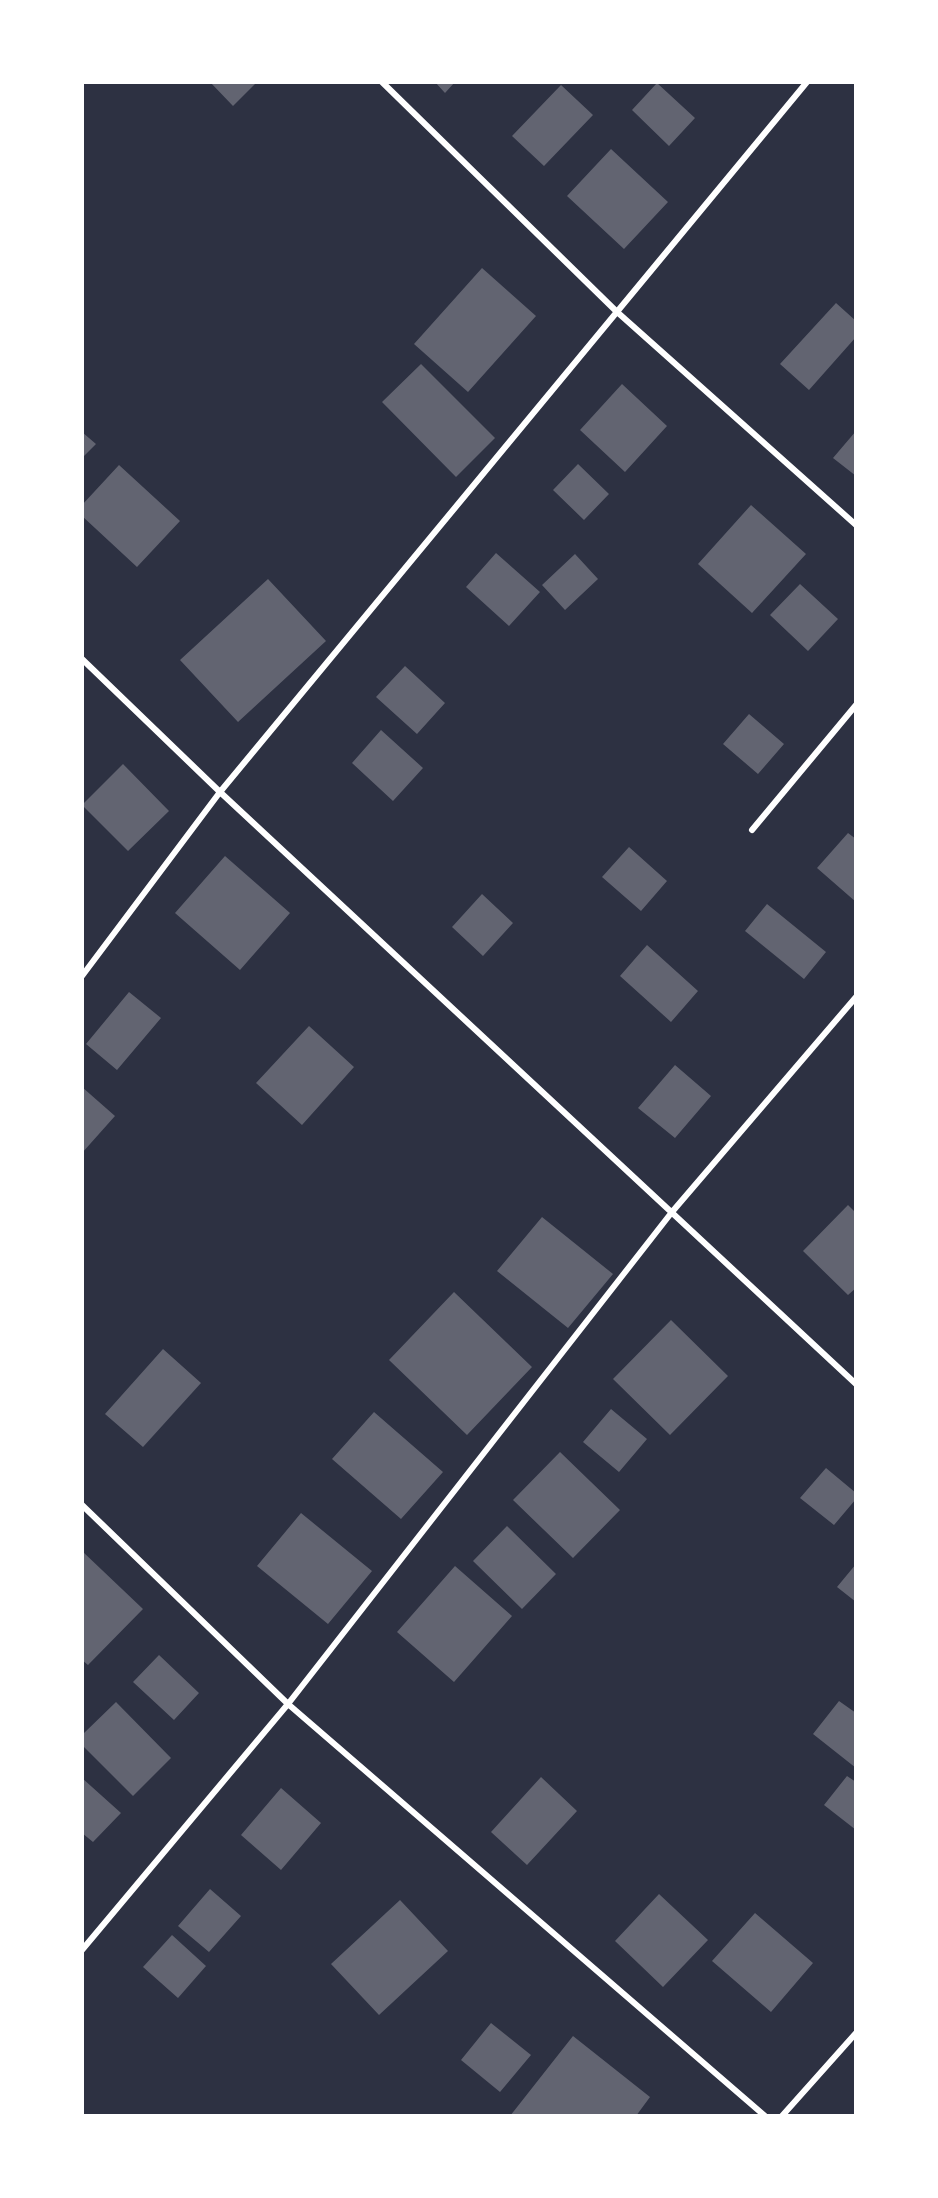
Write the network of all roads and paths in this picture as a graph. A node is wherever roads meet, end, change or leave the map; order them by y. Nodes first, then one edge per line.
1 (382, 82) edge
2 (807, 82) edge
3 (616, 311) junction
4 (855, 525) edge
5 (82, 660) edge
6 (855, 705) edge
7 (220, 792) junction
8 (752, 830) dead end
9 (82, 976) edge
10 (855, 997) edge
11 (672, 1212) junction
12 (855, 1384) edge
13 (82, 1505) edge
14 (288, 1704) junction
15 (82, 1950) edge
16 (855, 2033) edge
17 (765, 2115) edge
18 (782, 2115) edge

1 - 3 street
2 - 3 street
3 - 4 street
3 - 7 street
5 - 7 street
6 - 8 street
7 - 9 street
7 - 11 street
10 - 11 street
11 - 12 street
11 - 14 street
13 - 14 street
14 - 15 street
14 - 17 street
16 - 18 street

